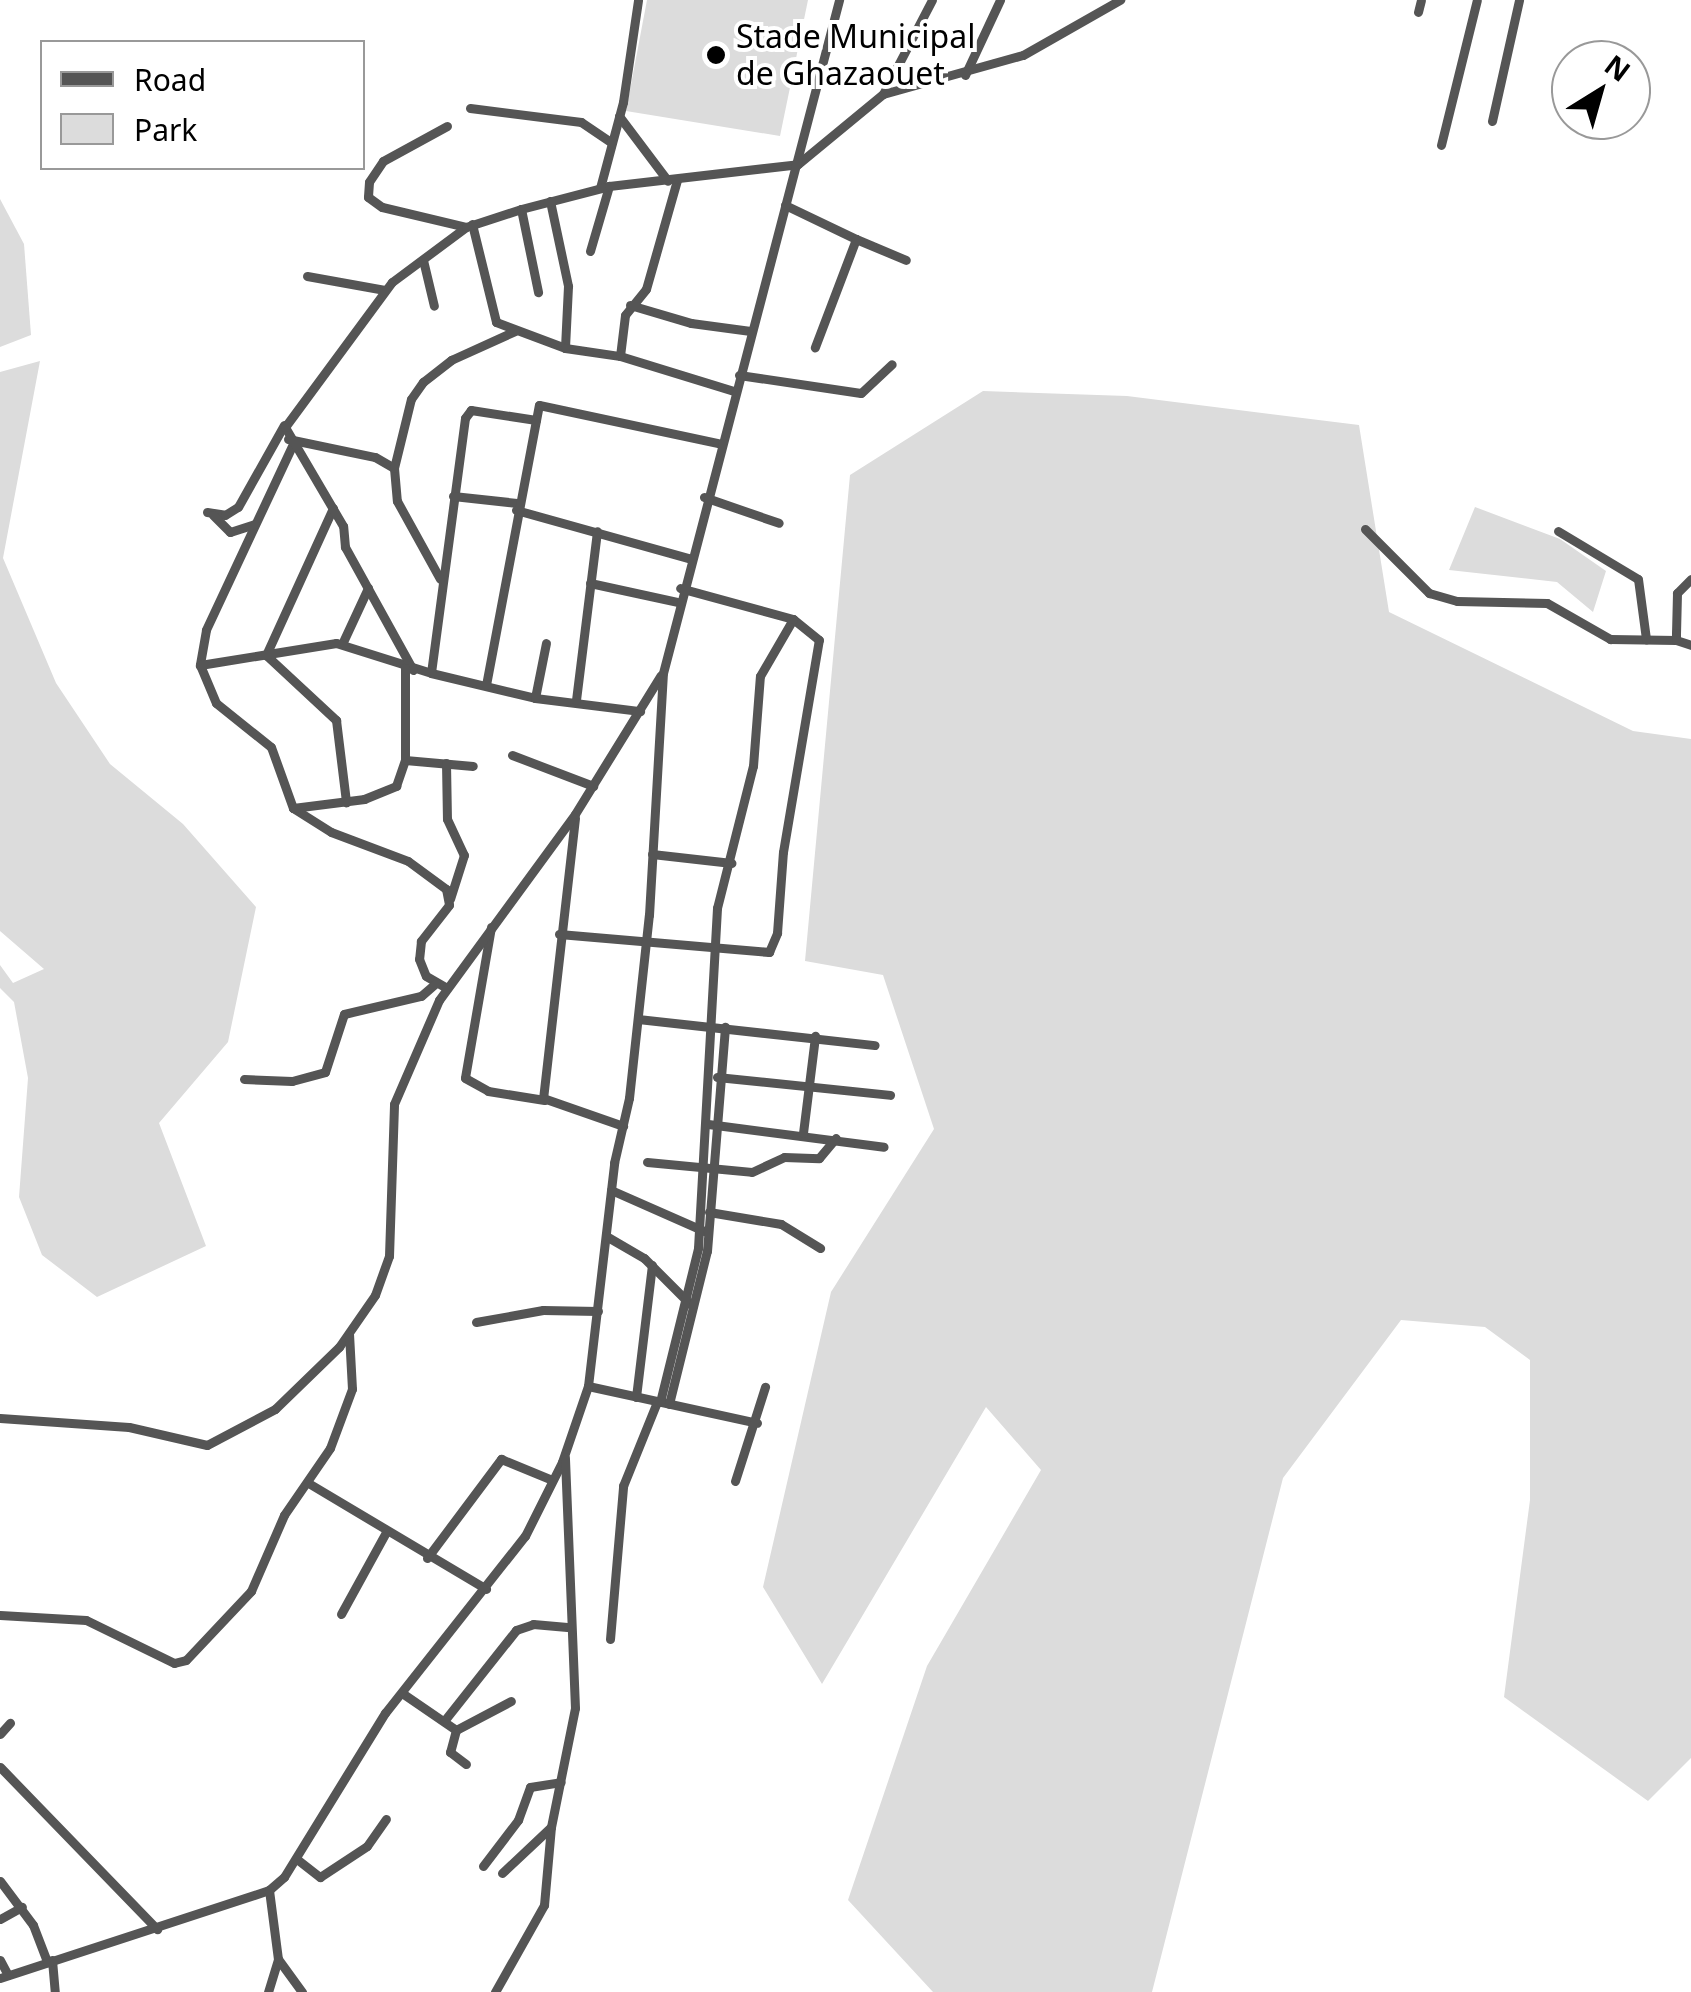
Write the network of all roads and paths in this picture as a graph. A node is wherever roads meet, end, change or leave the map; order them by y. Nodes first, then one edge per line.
1 (638, 0) edge
2 (840, 0) edge
3 (932, 0) edge
4 (1000, 0) edge
5 (1421, 0) edge
6 (1477, 0) edge
7 (1519, 0) edge
8 (1114, 2) edge
9 (1418, 12) dead end
10 (966, 75) junction
11 (882, 94) junction
12 (470, 108) dead end
13 (619, 116) junction
14 (1492, 121) dead end
15 (447, 126) dead end
16 (612, 142) junction
17 (1442, 145) dead end
18 (798, 164) junction
19 (672, 181) junction
20 (605, 187) junction
21 (550, 202) junction
22 (786, 205) junction
23 (521, 208) junction
24 (470, 226) junction
25 (856, 239) junction
26 (590, 251) dead end
27 (423, 260) junction
28 (906, 260) dead end
29 (307, 276) dead end
30 (385, 290) junction
31 (538, 292) dead end
32 (434, 306) dead end
33 (630, 306) junction
34 (516, 330) junction
35 (750, 331) junction
36 (815, 347) dead end
37 (564, 348) junction
38 (620, 356) junction
39 (892, 364) dead end
40 (738, 375) junction
41 (734, 391) junction
42 (536, 420) junction
43 (286, 423) junction
44 (290, 442) junction
45 (718, 443) junction
46 (394, 468) junction
47 (452, 496) junction
48 (704, 497) junction
49 (516, 507) junction
50 (333, 508) junction
51 (780, 523) dead end
52 (255, 524) junction
53 (1365, 528) dead end
54 (1558, 530) dead end
55 (598, 531) junction
56 (688, 558) junction
57 (440, 578) junction
58 (1691, 579) edge
59 (590, 584) junction
60 (368, 588) junction
61 (680, 588) junction
62 (678, 602) junction
63 (793, 619) junction
64 (1646, 639) junction
65 (1676, 640) junction
66 (546, 643) dead end
67 (342, 644) junction
68 (1691, 645) edge
69 (266, 654) junction
70 (200, 665) junction
71 (409, 669) junction
72 (431, 673) junction
73 (662, 673) junction
74 (486, 685) junction
75 (535, 698) junction
76 (576, 700) junction
77 (637, 716) junction
78 (657, 720) junction
79 (512, 755) dead end
80 (406, 760) junction
81 (446, 763) junction
82 (473, 766) dead end
83 (593, 786) junction
84 (346, 802) junction
85 (293, 808) junction
86 (575, 814) junction
87 (652, 854) junction
88 (732, 863) junction
89 (450, 898) junction
90 (491, 924) junction
91 (560, 934) junction
92 (479, 940) junction
93 (646, 943) junction
94 (716, 947) junction
95 (486, 956) junction
96 (441, 985) junction
97 (638, 1019) junction
98 (719, 1026) junction
99 (815, 1036) junction
100 (875, 1044) dead end
101 (714, 1077) junction
102 (244, 1079) dead end
103 (808, 1085) junction
104 (890, 1096) dead end
105 (544, 1100) junction
106 (710, 1124) junction
107 (623, 1126) junction
108 (803, 1134) junction
109 (836, 1138) junction
110 (884, 1147) dead end
111 (646, 1162) dead end
112 (706, 1168) junction
113 (610, 1190) junction
114 (709, 1212) junction
115 (704, 1231) junction
116 (606, 1236) junction
117 (820, 1248) dead end
118 (652, 1265) junction
119 (692, 1306) junction
120 (598, 1311) junction
121 (476, 1322) dead end
122 (348, 1334) junction
123 (588, 1386) junction
124 (765, 1386) dead end
125 (636, 1397) junction
126 (662, 1403) junction
127 (0, 1418) edge
128 (757, 1423) junction
129 (565, 1455) junction
130 (552, 1480) junction
131 (735, 1481) dead end
132 (310, 1484) junction
133 (386, 1532) junction
134 (427, 1558) junction
135 (486, 1589) junction
136 (341, 1614) dead end
137 (0, 1615) edge
138 (570, 1627) junction
139 (610, 1639) dead end
140 (402, 1693) junction
141 (511, 1701) dead end
142 (444, 1721) junction
143 (10, 1723) dead end
144 (456, 1730) junction
145 (0, 1734) edge
146 (466, 1764) dead end
147 (0, 1766) edge
148 (561, 1782) junction
149 (386, 1819) dead end
150 (551, 1827) junction
151 (298, 1860) junction
152 (482, 1866) dead end
153 (502, 1873) dead end
154 (0, 1881) edge
155 (269, 1890) junction
156 (22, 1906) junction
157 (0, 1919) edge
158 (158, 1929) junction
159 (278, 1959) junction
160 (0, 1960) edge
161 (50, 1961) junction
162 (4, 1977) edge
163 (55, 1992) edge
164 (268, 1992) edge
165 (302, 1992) edge
166 (495, 1992) edge

1 - 13 street
2 - 18 street
3 - 11 street
4 - 10 street
5 - 9 street
6 - 17 street
7 - 14 street
8 - 10 street
10 - 11 street
11 - 18 street
12 - 16 street
13 - 16 street
13 - 19 street
15 - 24 street
16 - 20 street
18 - 19 street
18 - 22 street
19 - 20 street
19 - 33 street
20 - 21 street
20 - 26 street
21 - 23 street
21 - 37 street
22 - 25 street
22 - 35 street
23 - 24 street
23 - 31 street
24 - 27 street
24 - 34 street
25 - 28 street
25 - 36 street
27 - 30 street
27 - 32 street
29 - 30 street
30 - 43 street
33 - 35 street
33 - 38 street
34 - 37 street
34 - 46 street
35 - 40 street
37 - 38 street
38 - 41 street
39 - 40 street
40 - 41 street
41 - 45 street
42 - 45 street
42 - 47 street
42 - 49 street
43 - 44 street
43 - 52 street
44 - 46 street
44 - 50 street
44 - 52 street
45 - 48 street
46 - 57 street
47 - 49 street
47 - 57 street
48 - 51 street
48 - 56 street
49 - 55 street
49 - 74 street
50 - 60 street
50 - 69 street
52 - 70 street
53 - 64 street
54 - 64 street
55 - 56 street
55 - 59 street
56 - 61 street
57 - 72 street
58 - 65 street
59 - 62 street
59 - 76 street
60 - 67 street
60 - 71 street
61 - 62 street
61 - 63 street
62 - 73 street
63 - 88 street
63 - 94 street
64 - 65 street
65 - 68 street
66 - 75 street
67 - 69 street
67 - 71 street
69 - 70 street
69 - 84 street
70 - 85 street
71 - 72 street
71 - 80 street
72 - 74 street
73 - 77 street
73 - 78 street
74 - 75 street
75 - 76 street
76 - 77 street
77 - 78 street
77 - 83 street
78 - 87 street
79 - 83 street
80 - 81 street
80 - 84 street
81 - 82 street
81 - 89 street
83 - 86 street
84 - 85 street
85 - 89 street
86 - 90 street
86 - 91 street
87 - 88 street
87 - 93 street
88 - 94 street
89 - 96 street
90 - 92 street
90 - 95 street
91 - 93 street
91 - 105 street
92 - 95 street
92 - 96 street
93 - 94 street
93 - 97 street
94 - 98 street
95 - 105 street
96 - 102 street
96 - 122 street
97 - 98 street
97 - 107 street
98 - 99 street
98 - 101 street
99 - 100 street
99 - 103 street
101 - 103 street
101 - 106 street
103 - 104 street
103 - 108 street
105 - 107 street
106 - 108 street
106 - 112 street
107 - 113 street
108 - 109 street
109 - 110 street
109 - 112 street
111 - 112 street
112 - 114 street
112 - 115 street
113 - 115 street
113 - 116 street
114 - 115 street
114 - 117 street
115 - 119 street
116 - 118 street
116 - 120 street
118 - 119 street
118 - 125 street
119 - 126 street
120 - 121 street
120 - 123 street
122 - 127 street
122 - 132 street
123 - 125 street
123 - 129 street
124 - 128 street
125 - 126 street
126 - 128 street
126 - 139 street
128 - 131 street
129 - 130 street
129 - 138 street
130 - 134 street
130 - 135 street
132 - 133 street
132 - 137 street
133 - 134 street
133 - 136 street
134 - 135 street
135 - 140 street
138 - 142 street
138 - 148 street
140 - 142 street
140 - 151 street
141 - 144 street
142 - 144 street
143 - 145 street
144 - 146 street
147 - 158 street
148 - 150 street
148 - 152 street
149 - 151 street
150 - 153 street
150 - 166 street
151 - 155 street
154 - 156 street
155 - 158 street
155 - 159 street
156 - 157 street
156 - 161 street
158 - 161 street
159 - 164 street
159 - 165 street
160 - 162 street
161 - 162 street
161 - 163 street

